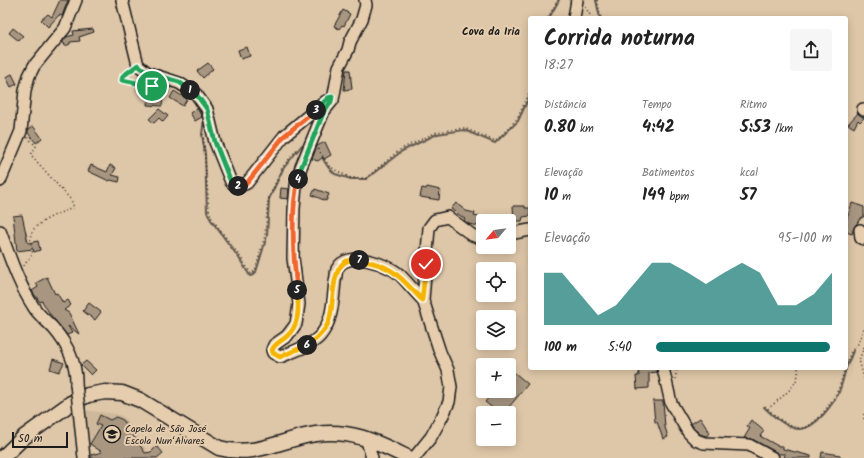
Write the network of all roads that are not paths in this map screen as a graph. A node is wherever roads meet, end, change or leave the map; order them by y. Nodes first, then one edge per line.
1 (76, 0) edge
2 (122, 0) edge
3 (365, 0) edge
4 (577, 2) edge
5 (574, 16) edge
6 (332, 97) junction
7 (0, 182) edge
8 (528, 230) edge
9 (0, 231) edge
10 (516, 233) edge
11 (476, 237) edge
12 (422, 300) junction
13 (663, 370) edge
14 (366, 438) junction
15 (384, 445) junction
16 (2, 458) edge
17 (84, 458) edge
18 (372, 458) edge
19 (378, 458) edge
20 (408, 458) edge
21 (773, 458) edge

1 - 7 street
2 - 6 street
3 - 6 street
4 - 5 street
6 - 12 street
8 - 10 street
9 - 17 street, bridge
11 - 12 street
12 - 20 street
13 - 21 street
14 - 15 main road
14 - 16 main road
14 - 18 street
15 - 19 street
15 - 20 main road

